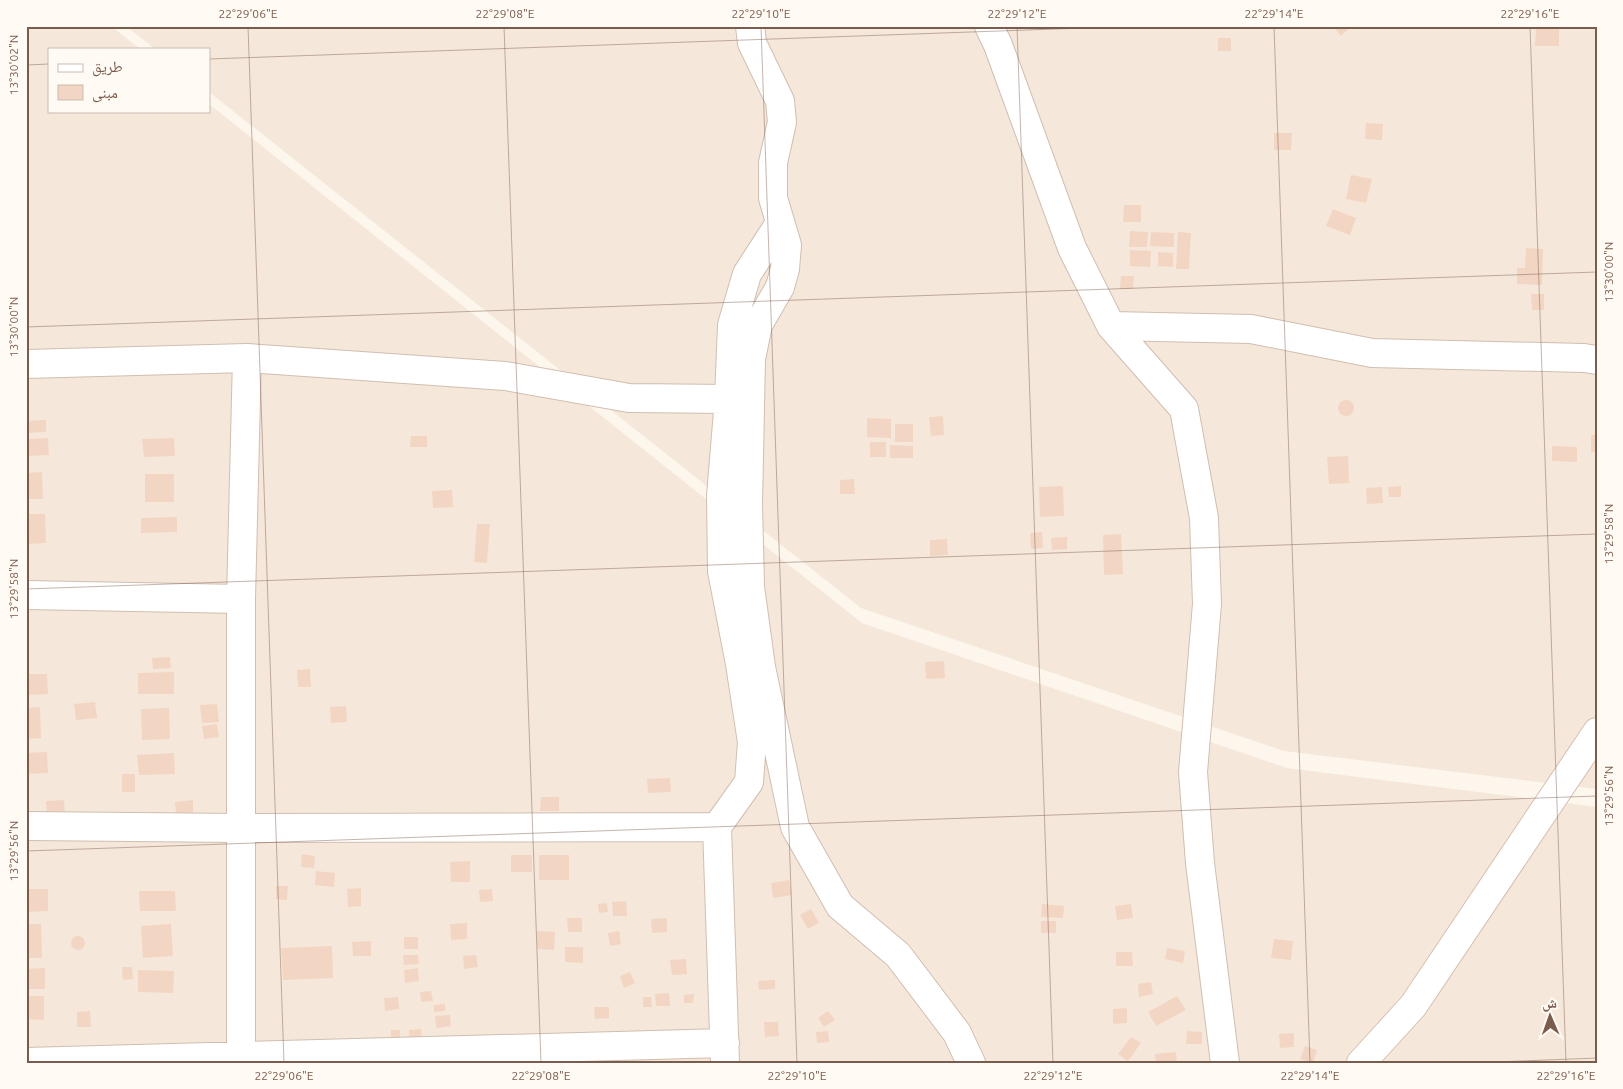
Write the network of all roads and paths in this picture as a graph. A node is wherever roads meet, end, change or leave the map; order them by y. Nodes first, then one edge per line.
1 (750, 26) edge
2 (988, 26) edge
3 (780, 224) junction
4 (1111, 326) junction
5 (247, 358) junction
6 (1597, 360) edge
7 (26, 364) edge
8 (729, 399) junction
9 (26, 595) edge
10 (241, 599) junction
11 (1597, 732) edge
12 (26, 826) edge
13 (717, 827) junction
14 (241, 828) junction
15 (725, 1053) edge
16 (241, 1060) edge
17 (26, 1062) edge
18 (971, 1063) edge
19 (1225, 1063) edge
20 (1361, 1063) edge

1 - 3 street
2 - 4 street
3 - 8 street
3 - 18 street
4 - 6 street
4 - 19 street
5 - 7 street
5 - 8 street
5 - 10 street
8 - 13 street
9 - 10 street
10 - 14 street
11 - 20 street
12 - 14 street
13 - 14 street
13 - 15 street
14 - 16 street
15 - 16 street
16 - 17 street

